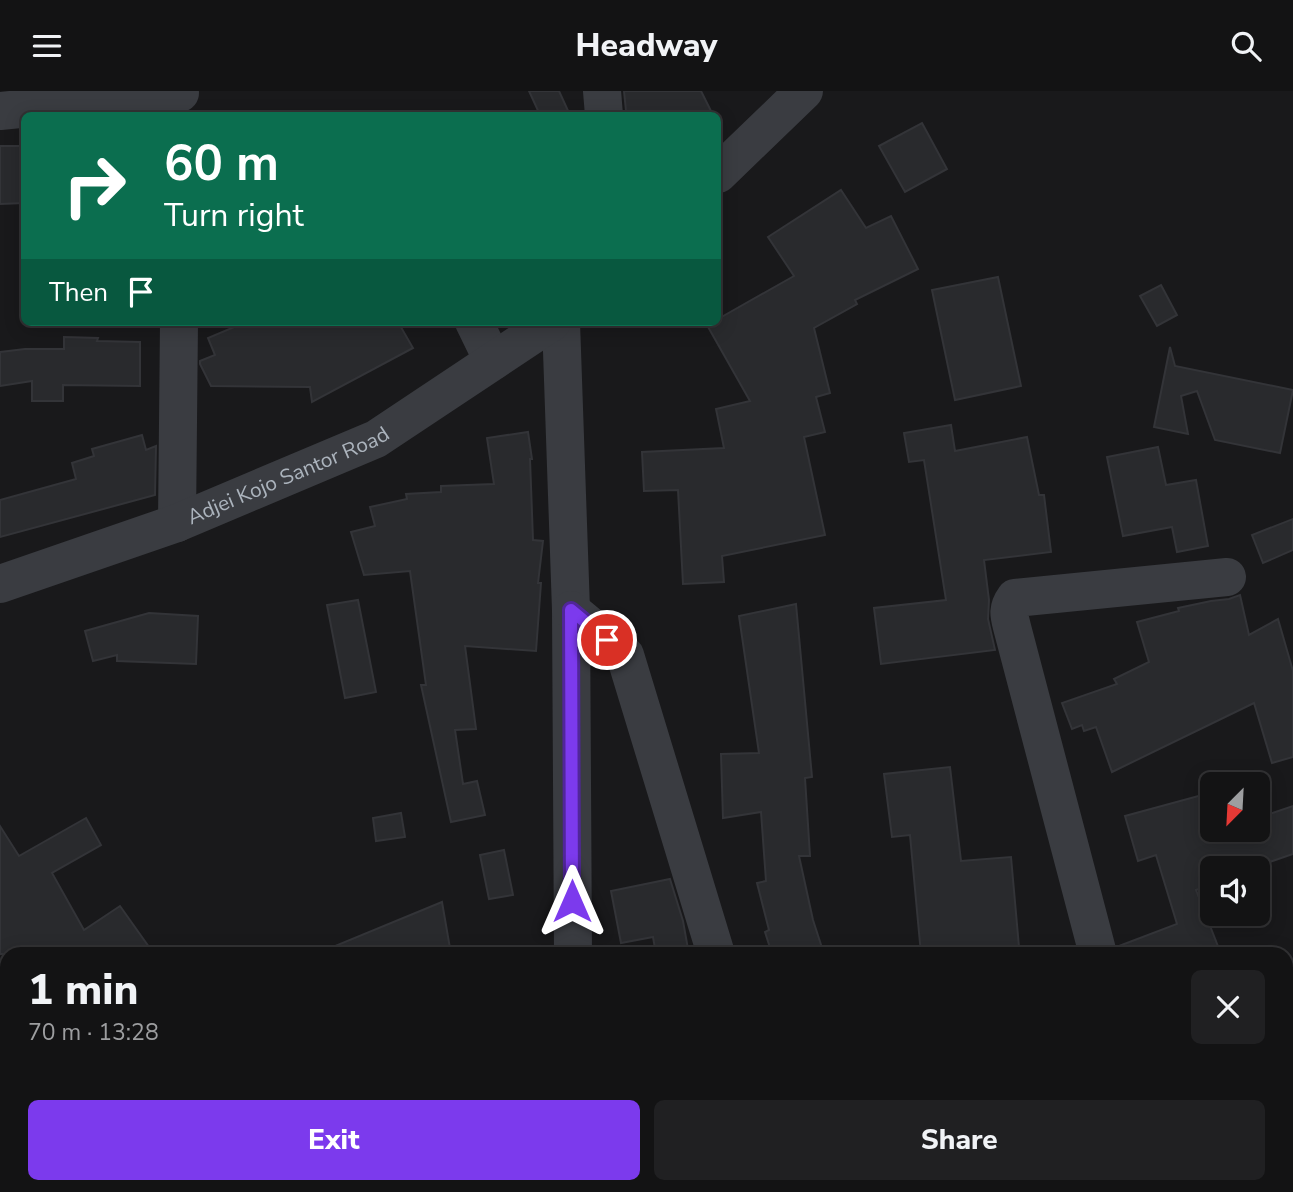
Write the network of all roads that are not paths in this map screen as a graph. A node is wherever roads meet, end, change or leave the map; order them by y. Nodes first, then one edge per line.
1 (602, 91) edge
2 (804, 91) edge
3 (180, 100) edge
4 (0, 111) edge
5 (604, 112) edge
6 (721, 171) edge
7 (178, 326) edge
8 (476, 326) edge
9 (546, 326) edge
10 (561, 326) edge
11 (493, 361) junction
12 (177, 523) junction
13 (1227, 577) dead end
14 (0, 585) edge
15 (571, 610) junction
16 (573, 947) edge
17 (714, 947) edge
18 (1096, 947) edge

1 - 5 street
2 - 6 street
3 - 4 street
7 - 12 street
8 - 11 street
9 - 11 street, Adjei Kojo Santor Road
10 - 15 street
11 - 12 street, Adjei Kojo Santor Road
12 - 14 street, Adjei Kojo Santor Road
13 - 18 street
15 - 16 street
15 - 17 street

